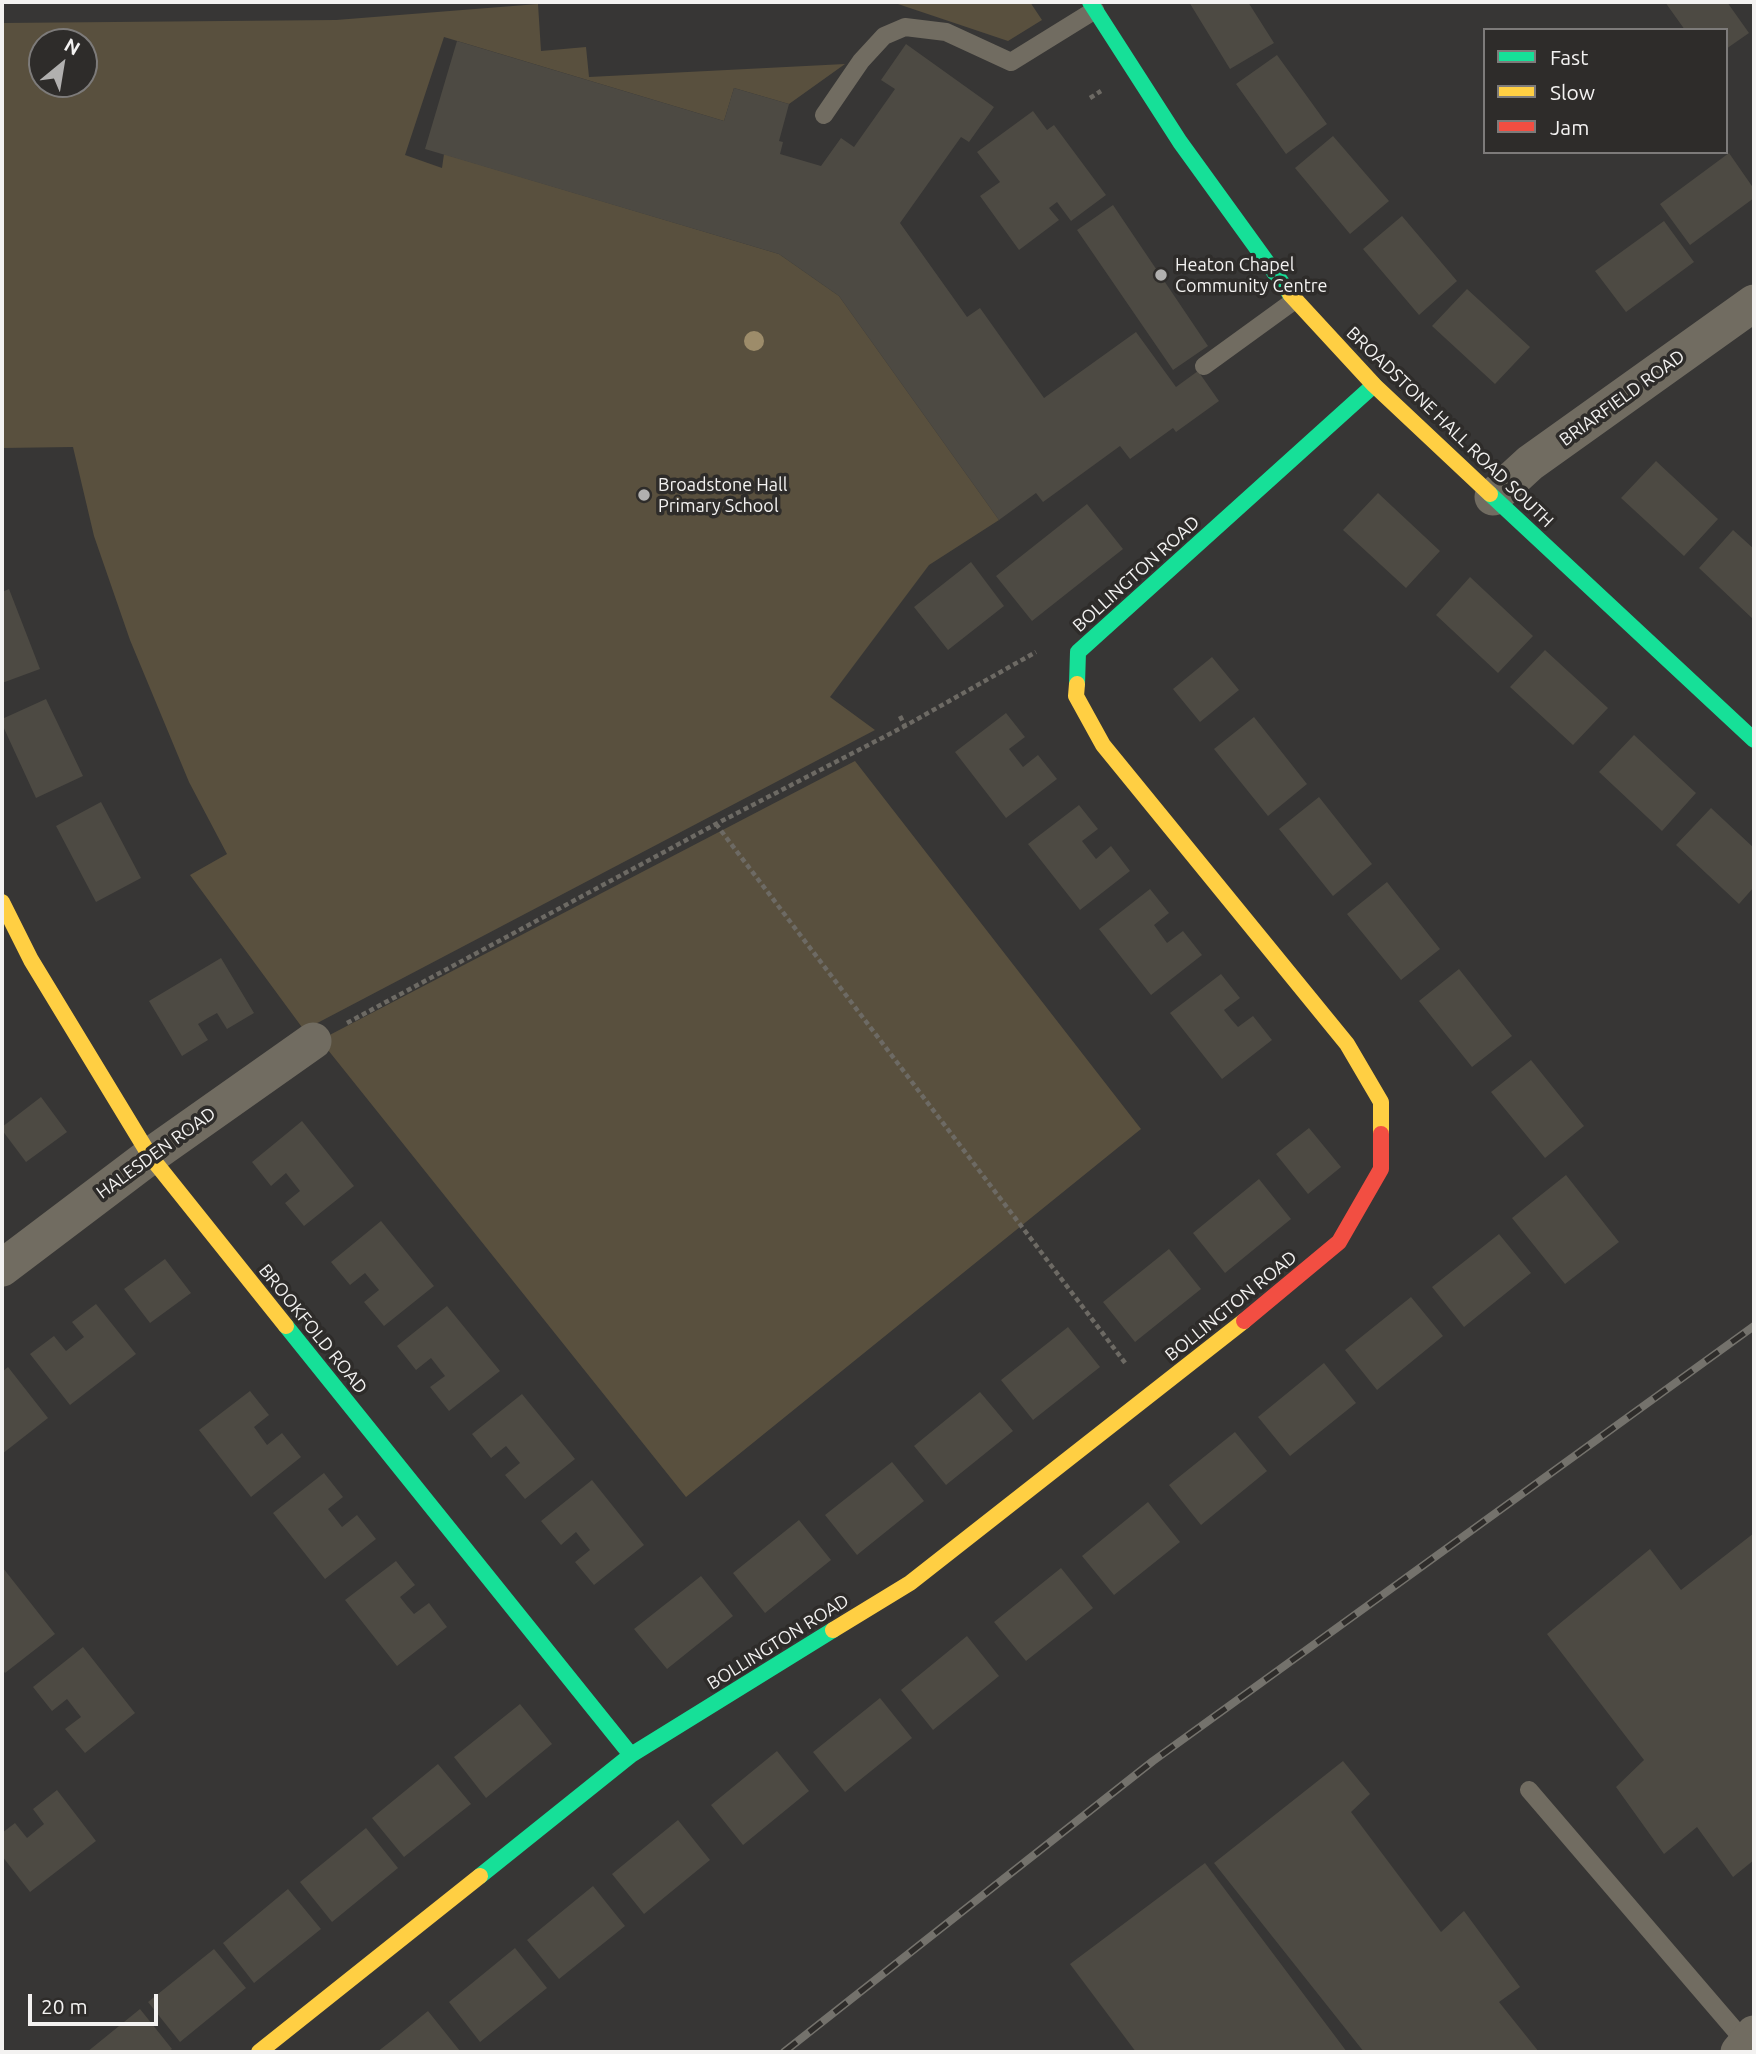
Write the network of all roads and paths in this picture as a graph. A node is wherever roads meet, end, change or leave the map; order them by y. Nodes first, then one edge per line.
1 (1093, 6) edge
2 (824, 115) dead end
3 (1295, 300) junction
4 (1754, 303) edge
5 (1204, 366) dead end
6 (1374, 385) junction
7 (1493, 497) junction
8 (1078, 653) junction
9 (900, 716) dead end
10 (905, 726) junction
11 (1754, 740) edge
12 (716, 824) junction
13 (2, 902) edge
14 (313, 1041) joint
15 (150, 1156) junction
16 (2, 1268) edge
17 (1150, 1395) junction
18 (631, 1755) junction
19 (1529, 1790) dead end
20 (1747, 2043) edge
21 (259, 2052) edge

1 - 2 lane
1 - 3 street, BROADSTONE HALL ROAD SOUTH
3 - 5 lane
3 - 6 street, BROADSTONE HALL ROAD SOUTH
4 - 7 street, BRIARFIELD ROAD
6 - 7 street, BROADSTONE HALL ROAD SOUTH
6 - 8 street, BOLLINGTON ROAD
7 - 11 street, BROADSTONE HALL ROAD SOUTH
8 - 10 path
8 - 17 street, BOLLINGTON ROAD
9 - 10 path
10 - 12 path
12 - 14 path
12 - 17 path
13 - 15 street, BROOKFOLD ROAD
14 - 15 street, HALESDEN ROAD
15 - 16 street, HALESDEN ROAD
15 - 18 street, BROOKFOLD ROAD
17 - 18 street, BOLLINGTON ROAD
18 - 21 street, BOLLINGTON ROAD
19 - 20 lane

